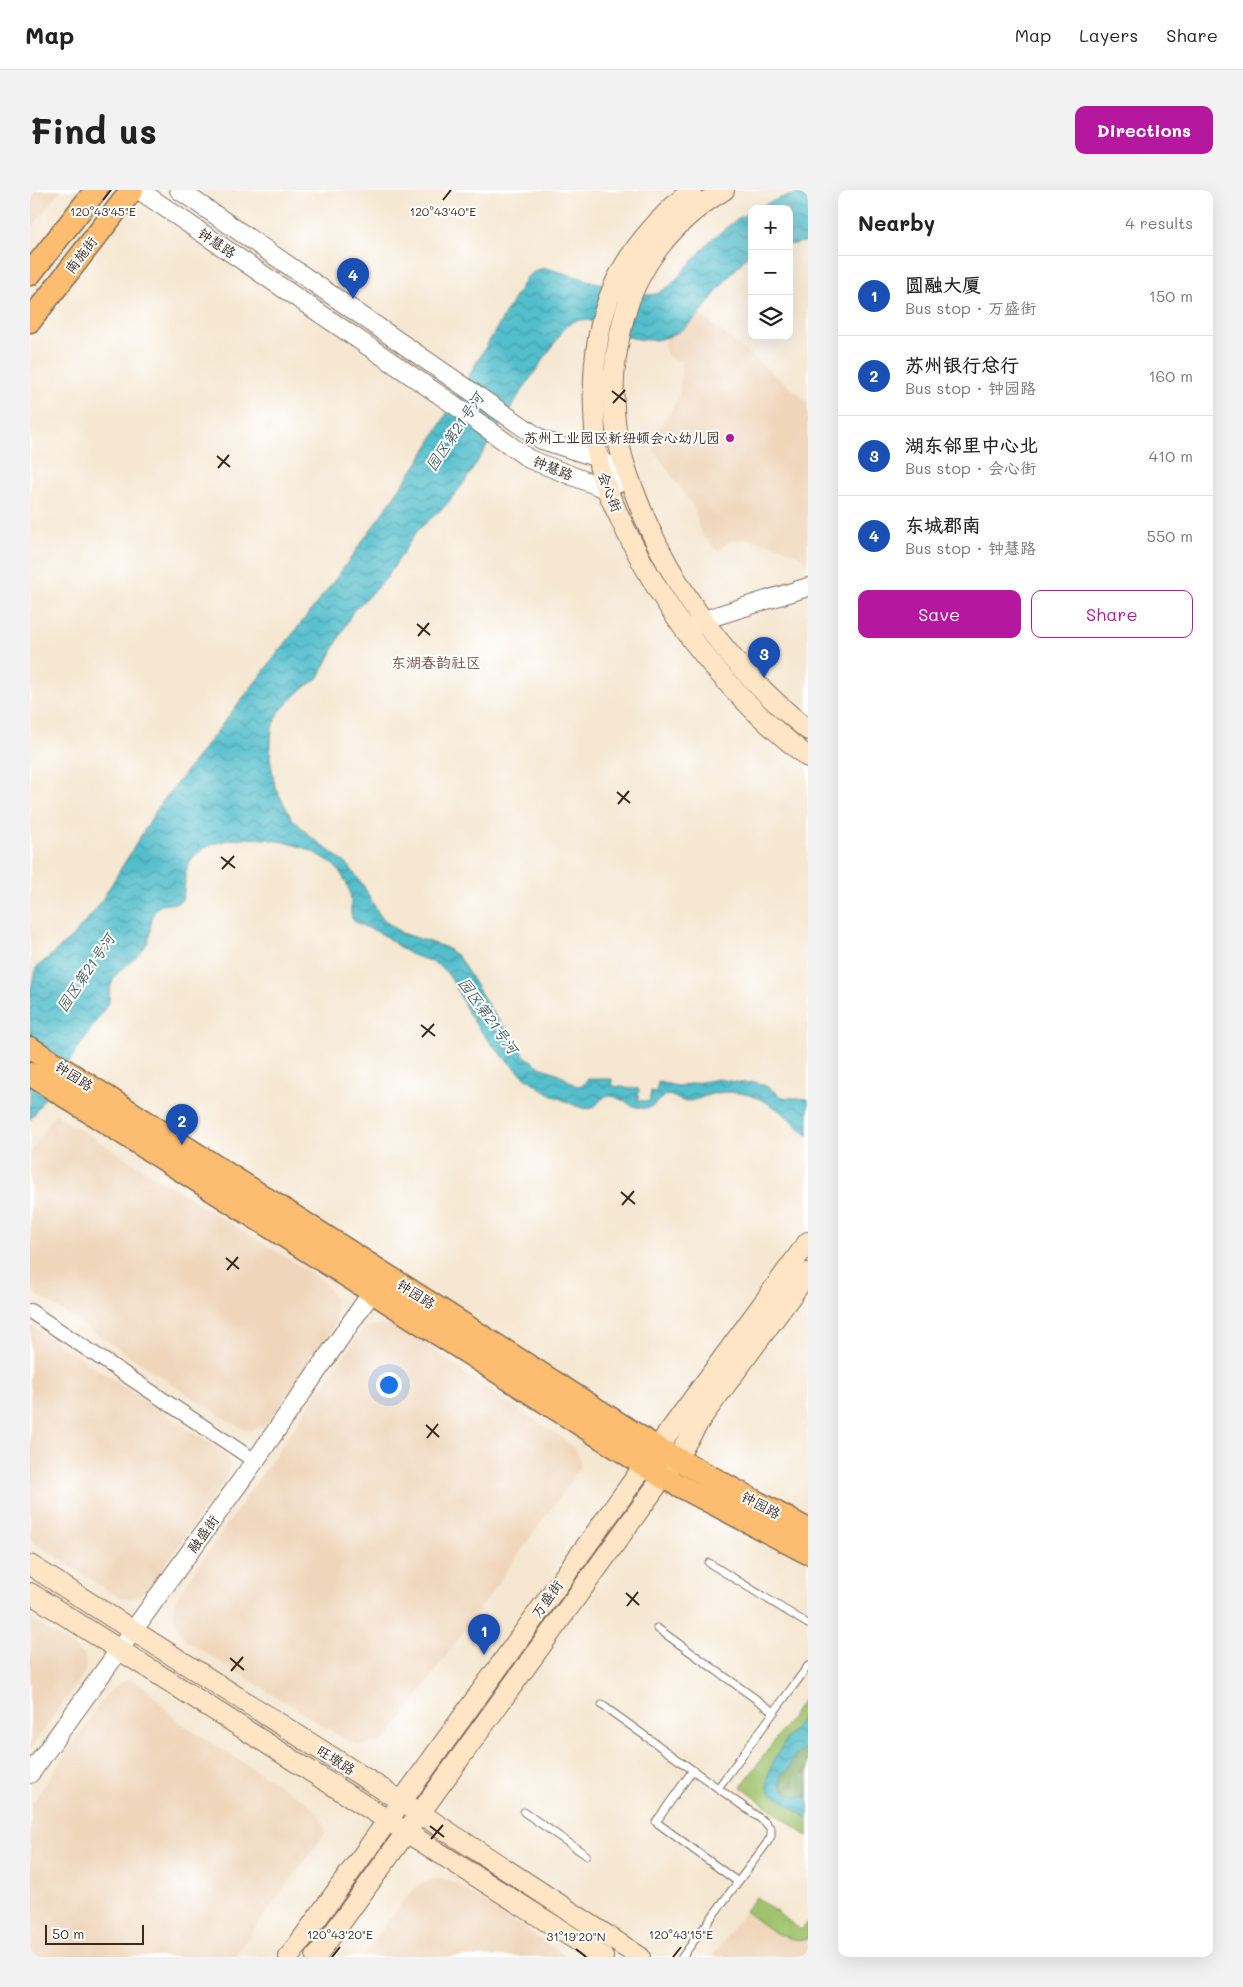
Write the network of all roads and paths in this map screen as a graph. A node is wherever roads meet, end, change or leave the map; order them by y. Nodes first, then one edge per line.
1 (96, 190) edge
2 (132, 190) edge
3 (139, 190) edge
4 (179, 190) edge
5 (692, 190) edge
6 (724, 190) edge
7 (35, 265) edge
8 (623, 288) junction
9 (30, 321) edge
10 (598, 458) junction
11 (629, 478) junction
12 (606, 489) junction
13 (808, 587) edge
14 (703, 620) junction
15 (685, 632) junction
16 (808, 730) edge
17 (808, 757) edge
18 (30, 1048) edge
19 (30, 1074) edge
20 (65, 1083) junction
21 (808, 1242) edge
22 (808, 1273) edge
23 (372, 1292) junction
24 (30, 1310) edge
25 (650, 1457) junction
26 (676, 1459) junction
27 (255, 1461) junction
28 (663, 1477) junction
29 (808, 1530) edge
30 (808, 1553) edge
31 (709, 1563) dead end
32 (30, 1565) edge
33 (30, 1593) edge
34 (808, 1624) edge
35 (657, 1628) dead end
36 (133, 1631) junction
37 (119, 1650) junction
38 (808, 1666) edge
39 (602, 1705) dead end
40 (774, 1712) junction
41 (693, 1770) junction
42 (30, 1774) edge
43 (718, 1788) junction
44 (401, 1801) junction
45 (524, 1812) dead end
46 (420, 1814) junction
47 (387, 1820) junction
48 (407, 1832) junction
49 (586, 1855) dead end
50 (738, 1882) junction
51 (289, 1957) edge
52 (316, 1957) edge
53 (604, 1957) edge
54 (640, 1957) edge
55 (682, 1957) edge

1 - 7 main road, 南施街
2 - 9 main road, 南施街
3 - 12 street, 钟慧路
4 - 10 street, 钟慧路
5 - 8 main road, 会心街
6 - 8 main road, 会心街
8 - 10 main road, 会心街
8 - 11 main road, 会心街
10 - 11 street, 钟慧路
10 - 12 main road, 会心街
11 - 12 street
11 - 14 main road, 会心街
12 - 15 main road, 会心街
13 - 14 street
14 - 15 street
14 - 16 main road, 会心街
15 - 17 main road, 会心街
18 - 20 main road, 钟园路
19 - 20 main road, 钟园路
20 - 23 main road, 钟园路
20 - 25 main road, 钟园路
21 - 25 main road, 万盛街
22 - 26 main road, 万盛街
23 - 25 main road, 钟园路
23 - 27 street, 融盛街
24 - 27 street
25 - 26 main road, 钟园路
25 - 28 main road, 钟园路
25 - 44 main road, 万盛街
26 - 28 main road, 万盛街
26 - 29 main road, 钟园路
27 - 36 street, 融盛街
28 - 30 main road, 钟园路
28 - 46 main road, 万盛街
31 - 34 lane
32 - 36 main road, 旺墩路
33 - 37 main road, 旺墩路
35 - 40 lane
36 - 37 street, 融盛街
36 - 44 main road, 旺墩路
37 - 42 street, 融盛街
37 - 47 main road, 旺墩路
38 - 40 lane
39 - 41 lane
40 - 43 lane
41 - 43 lane
41 - 50 lane
43 - 50 lane
44 - 46 main road, 旺墩路
44 - 47 main road, 万盛街
45 - 49 lane
46 - 48 main road, 万盛街
46 - 54 main road, 旺墩路
47 - 48 main road, 旺墩路
47 - 51 main road, 万盛街
48 - 52 main road, 万盛街
48 - 53 main road, 旺墩路
50 - 55 lane

